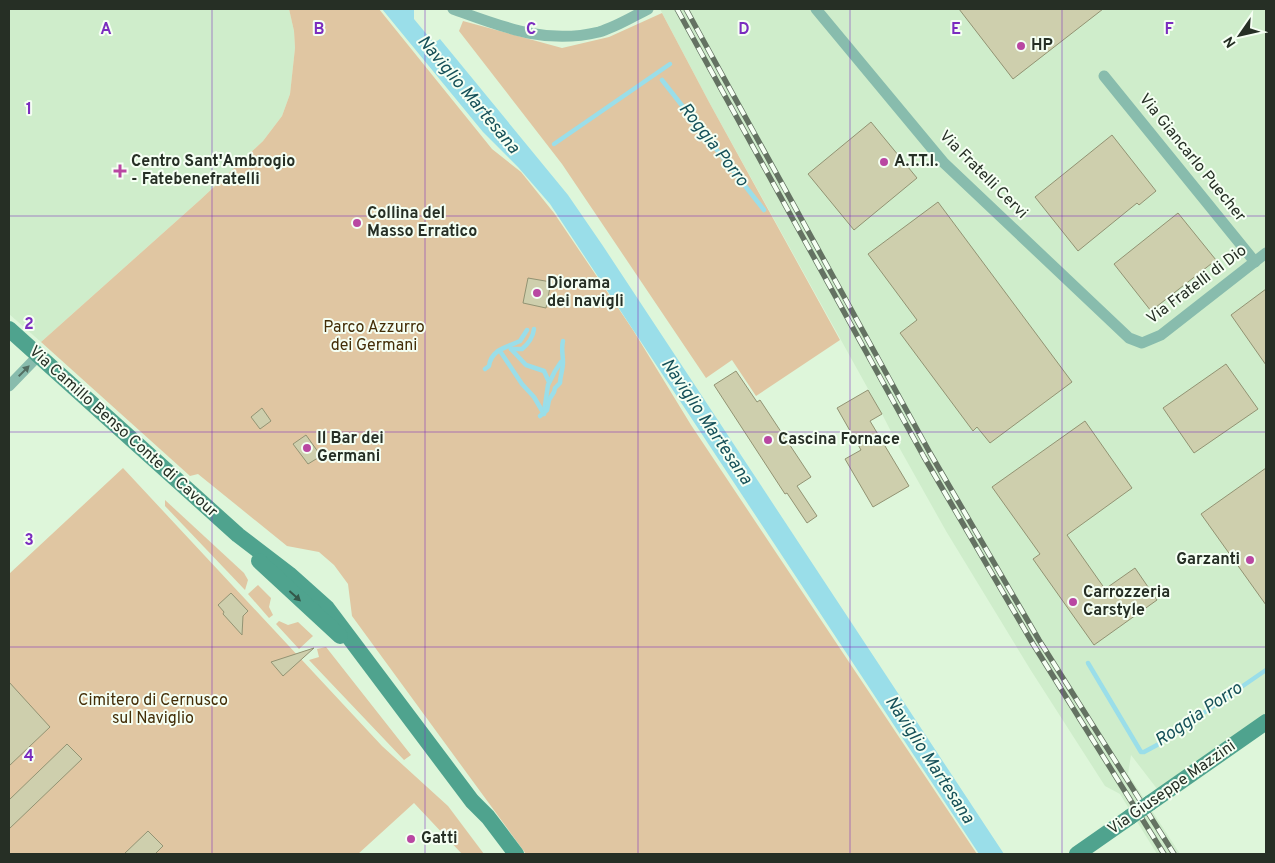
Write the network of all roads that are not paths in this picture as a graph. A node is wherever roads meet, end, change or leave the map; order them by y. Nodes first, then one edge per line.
1 (454, 9) edge
2 (648, 9) edge
3 (816, 9) edge
4 (1104, 76) dead end
5 (1266, 252) edge
6 (1255, 262) junction
7 (9, 329) edge
8 (1146, 342) joint
9 (38, 356) junction
10 (9, 386) edge
11 (1266, 722) edge
12 (472, 801) junction
13 (506, 854) edge
14 (516, 854) edge
15 (1077, 854) edge

1 - 2 street
3 - 8 street, Via Fratelli Cervi
4 - 6 street, Via Giancarlo Puecher
5 - 6 street, Via Fratelli di Dio
6 - 8 street, Via Fratelli di Dio
7 - 9 street, Via Camillo Benso Conte di Cavour
10 -> 9 street
9 - 12 street, Via Camillo Benso Conte di Cavour
11 - 15 street, Via Giuseppe Mazzini, bridge
12 - 13 street, Via Camillo Benso Conte di Cavour
12 - 14 street, Via Camillo Benso Conte di Cavour

